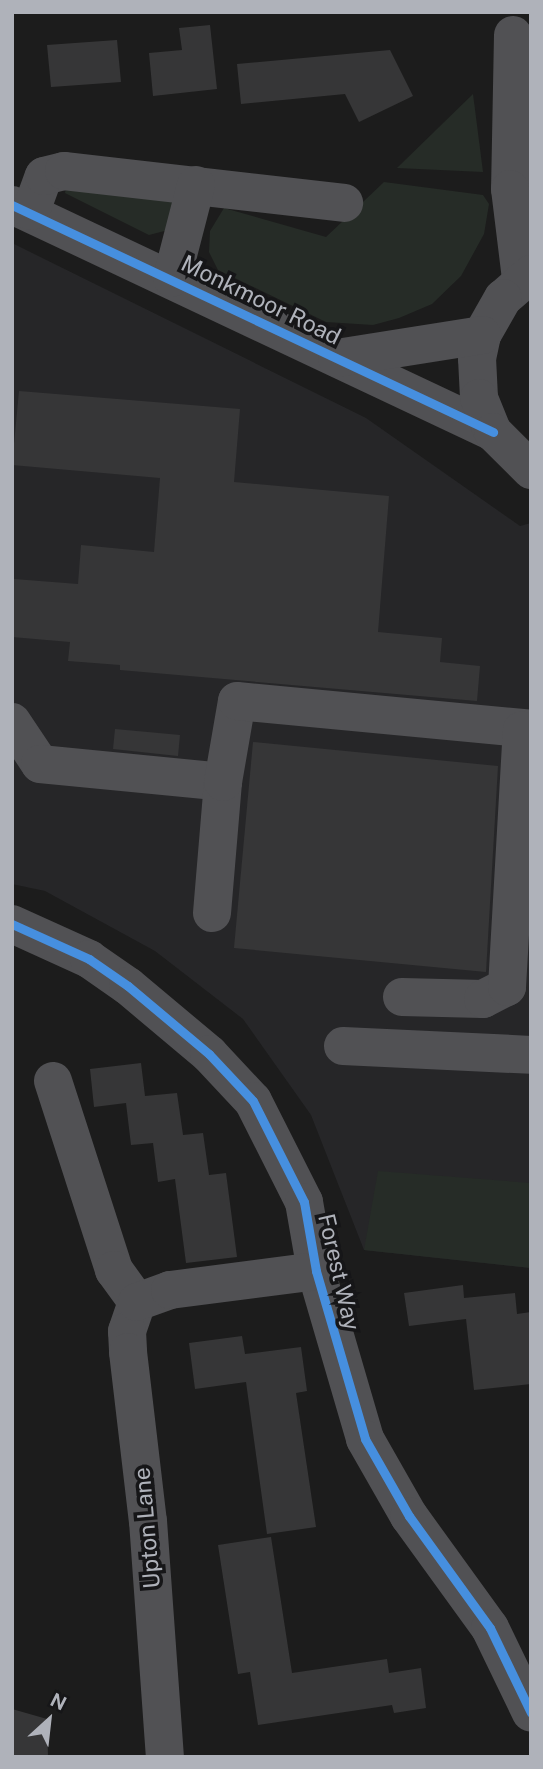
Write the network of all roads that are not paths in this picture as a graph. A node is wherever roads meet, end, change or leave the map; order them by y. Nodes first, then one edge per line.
1 (510, 24) edge
2 (531, 69) edge
3 (197, 185) junction
4 (344, 202) dead end
5 (22, 208) edge
6 (526, 276) edge
7 (172, 278) junction
8 (482, 335) junction
9 (337, 358) junction
10 (492, 432) junction
11 (531, 470) edge
12 (12, 722) edge
13 (526, 730) edge
14 (223, 782) junction
15 (212, 913) dead end
16 (12, 924) edge
17 (402, 997) dead end
18 (344, 1046) dead end
19 (531, 1055) edge
20 (53, 1081) dead end
21 (316, 1271) junction
22 (137, 1302) junction
23 (521, 1665) edge
24 (531, 1713) edge
25 (164, 1757) edge

1 - 2 street
1 - 6 street
3 - 4 street
3 - 5 street
3 - 7 street
5 - 7 street, Monkmoor Road
6 - 8 street
7 - 9 street, Monkmoor Road
8 - 9 street, Monkmoor Road
8 - 10 street
9 - 10 street, Monkmoor Road
10 - 11 street
12 - 14 street
13 - 14 street
13 - 17 street
14 - 15 street
16 - 21 street, Forest Way
18 - 19 street
20 - 22 street
21 - 22 street
21 - 23 street, Forest Way
22 - 25 street, Upton Lane
23 - 24 street, Forest Way

